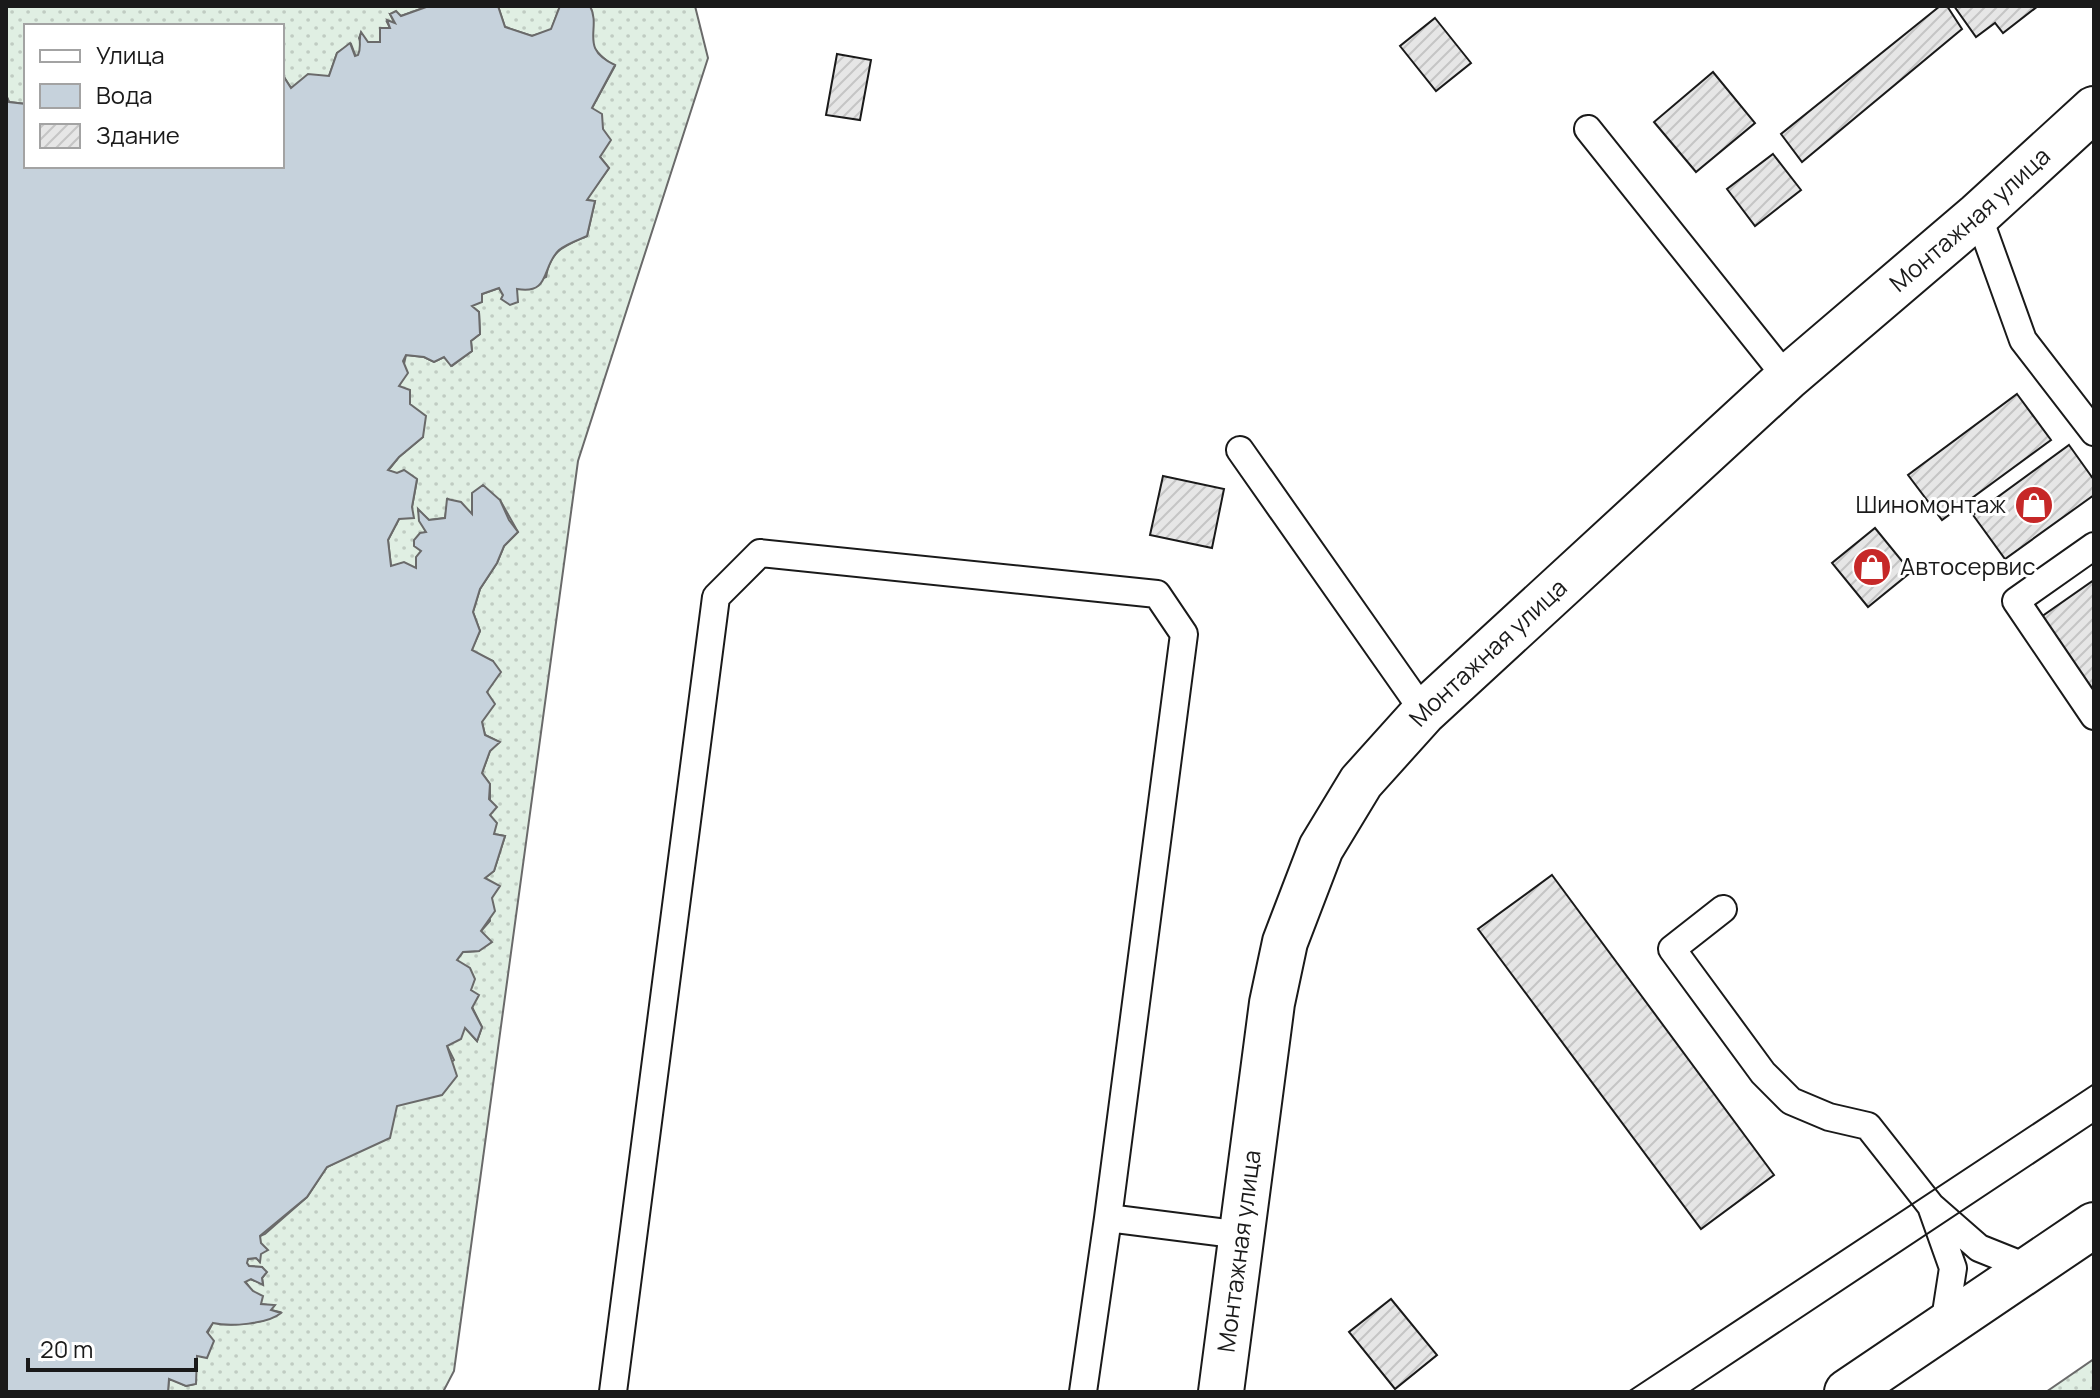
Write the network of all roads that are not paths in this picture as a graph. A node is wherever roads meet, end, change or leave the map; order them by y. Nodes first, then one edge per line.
1 (2094, 109) edge
2 (1588, 129) dead end
3 (1978, 215) junction
4 (1787, 378) junction
5 (2094, 432) edge
6 (1240, 450) dead end
7 (2094, 546) edge
8 (1424, 712) junction
9 (2094, 716) edge
10 (1723, 909) dead end
11 (1931, 1206) junction
12 (1108, 1218) junction
13 (2094, 1225) edge
14 (1242, 1235) junction
15 (2029, 1268) junction
16 (1944, 1326) junction
17 (613, 1392) edge
18 (1083, 1392) edge
19 (1221, 1392) edge
20 (1847, 1392) edge

1 - 3 street, Монтажная улица
2 - 4 lane
3 - 4 street, Монтажная улица
3 - 5 lane
4 - 8 street, Монтажная улица
6 - 8 lane
7 - 9 lane
8 - 14 street, Монтажная улица
10 - 11 lane
11 - 15 lane
11 - 16 lane
12 - 14 lane
12 - 17 lane
12 - 18 lane
13 - 15 street
14 - 19 street, Монтажная улица
15 - 16 street
16 - 20 street

